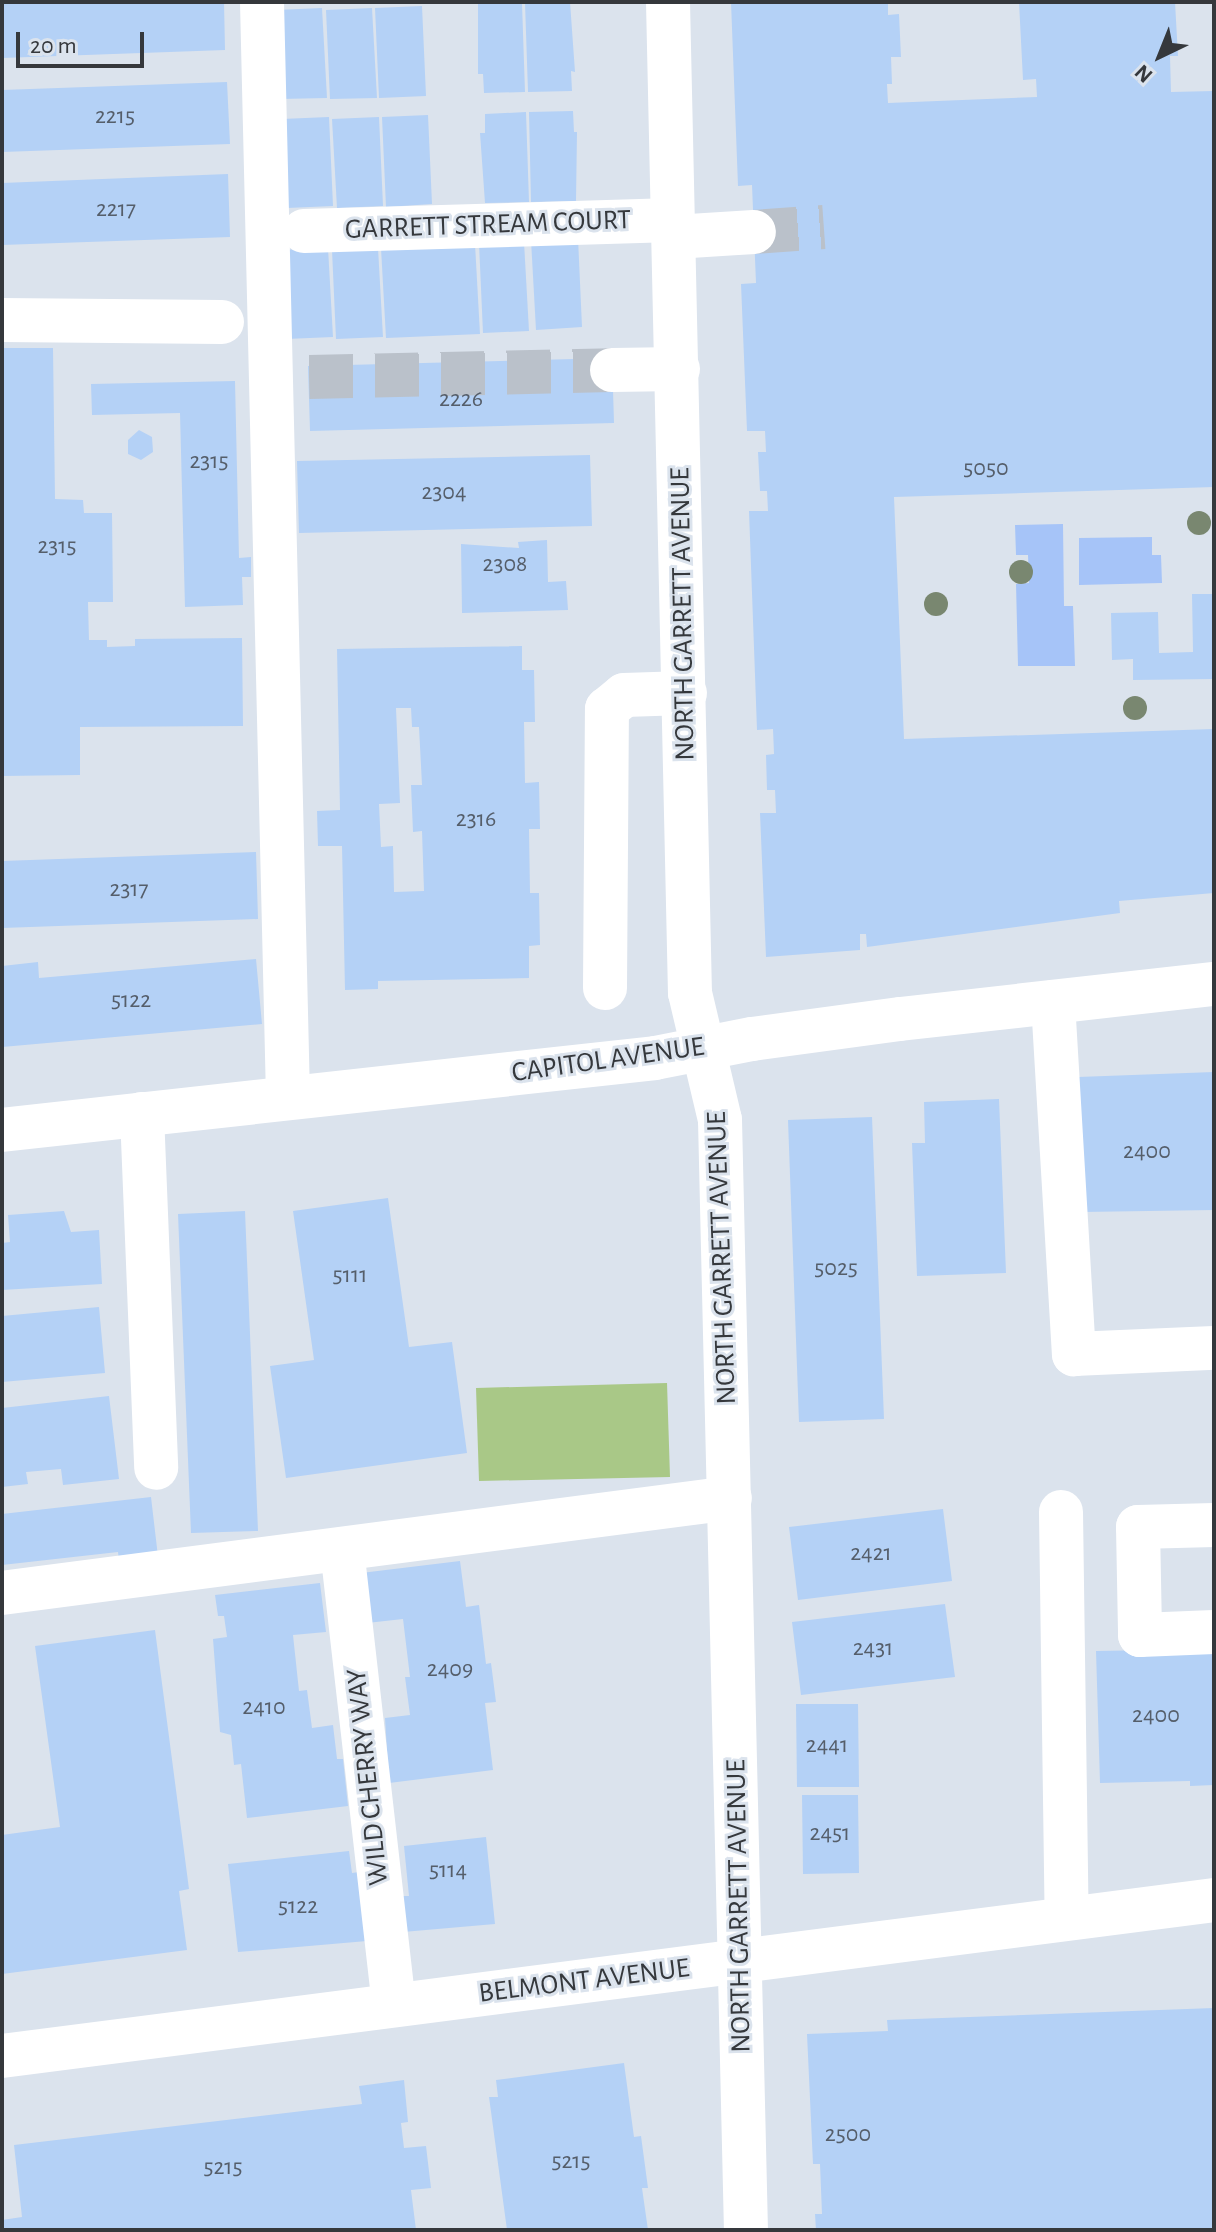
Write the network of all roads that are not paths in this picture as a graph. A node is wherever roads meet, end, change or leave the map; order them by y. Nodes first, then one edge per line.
1 (262, 2) edge
2 (668, 2) edge
3 (673, 229) junction
4 (304, 231) dead end
5 (754, 232) tunnel mouth
6 (2, 320) edge
7 (222, 322) dead end
8 (678, 369) junction
9 (612, 370) tunnel mouth
10 (685, 693) junction
11 (1214, 984) edge
12 (605, 988) dead end
13 (1053, 1002) junction
14 (703, 1049) junction
15 (288, 1098) junction
16 (142, 1114) junction
17 (2, 1130) edge
18 (1214, 1348) edge
19 (156, 1468) dead end
20 (730, 1498) junction
21 (1061, 1512) dead end
22 (1214, 1525) edge
23 (342, 1549) junction
24 (2, 1593) edge
25 (1214, 1632) edge
26 (1214, 1900) edge
27 (1067, 1918) junction
28 (739, 1960) junction
29 (394, 2005) junction
30 (2, 2056) edge
31 (746, 2230) edge

1 - 15 street
2 - 3 street, NORTH GARRETT AVENUE
3 - 4 street, GARRETT STREAM COURT
3 - 5 street, GARRETT STREAM COURT
3 - 8 street, NORTH GARRETT AVENUE
6 - 7 street
8 - 9 street
8 - 10 street, NORTH GARRETT AVENUE
10 - 12 street
10 - 14 street, NORTH GARRETT AVENUE
11 - 13 street, CAPITOL AVENUE
13 - 14 street, CAPITOL AVENUE
13 - 18 street
14 - 15 street, CAPITOL AVENUE
14 - 20 street, NORTH GARRETT AVENUE
15 - 16 street, CAPITOL AVENUE
16 - 17 street, CAPITOL AVENUE
16 - 19 street
20 - 23 street
20 - 28 street, NORTH GARRETT AVENUE
21 - 27 street
22 - 25 street
23 - 24 street
23 - 29 street, WILD CHERRY WAY
26 - 27 street, BELMONT AVENUE
27 - 28 street, BELMONT AVENUE
28 - 29 street, BELMONT AVENUE
28 - 31 street, NORTH GARRETT AVENUE
29 - 30 street, BELMONT AVENUE

